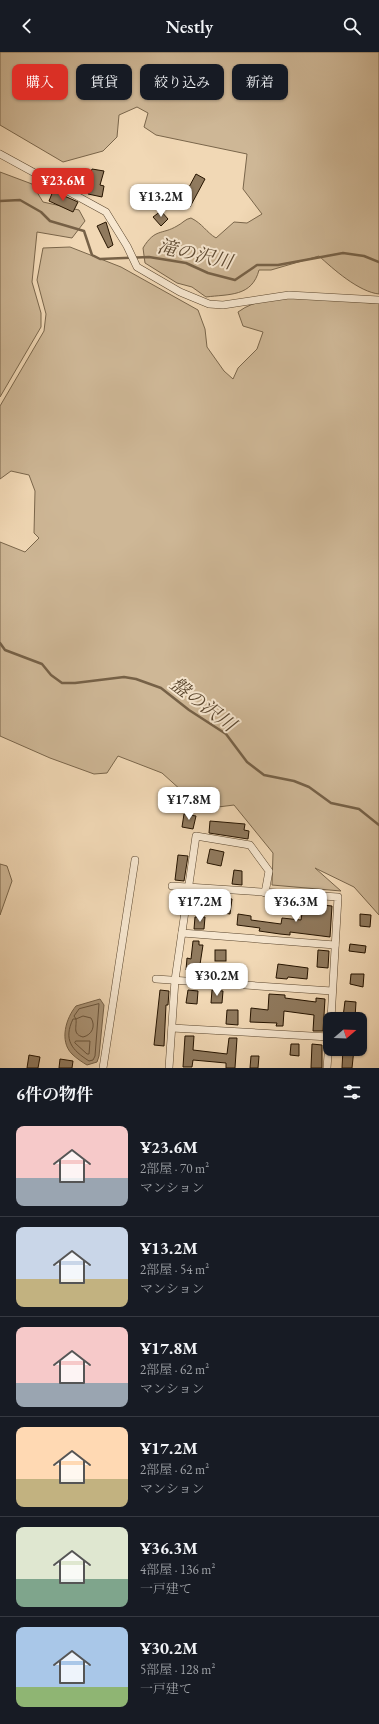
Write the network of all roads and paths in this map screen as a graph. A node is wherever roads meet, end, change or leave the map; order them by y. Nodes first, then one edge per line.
1 (0, 154) edge
2 (379, 300) edge
3 (135, 860) dead end
4 (172, 886) dead end
5 (189, 888) junction
6 (265, 893) junction
7 (182, 933) junction
8 (335, 945) junction
9 (156, 979) dead end
10 (175, 980) junction
11 (332, 991) junction
12 (331, 1012) edge
13 (172, 1028) junction
14 (323, 1037) edge
15 (328, 1056) edge
16 (103, 1068) edge
17 (169, 1068) edge
18 (327, 1068) edge

1 - 2 street
3 - 16 street
4 - 5 street
5 - 6 street
5 - 6 street
5 - 7 street
6 - 8 street
7 - 8 street
7 - 10 street
8 - 11 street
9 - 10 street
10 - 11 street
10 - 13 street
11 - 12 street
13 - 14 street
13 - 17 street
15 - 18 street

